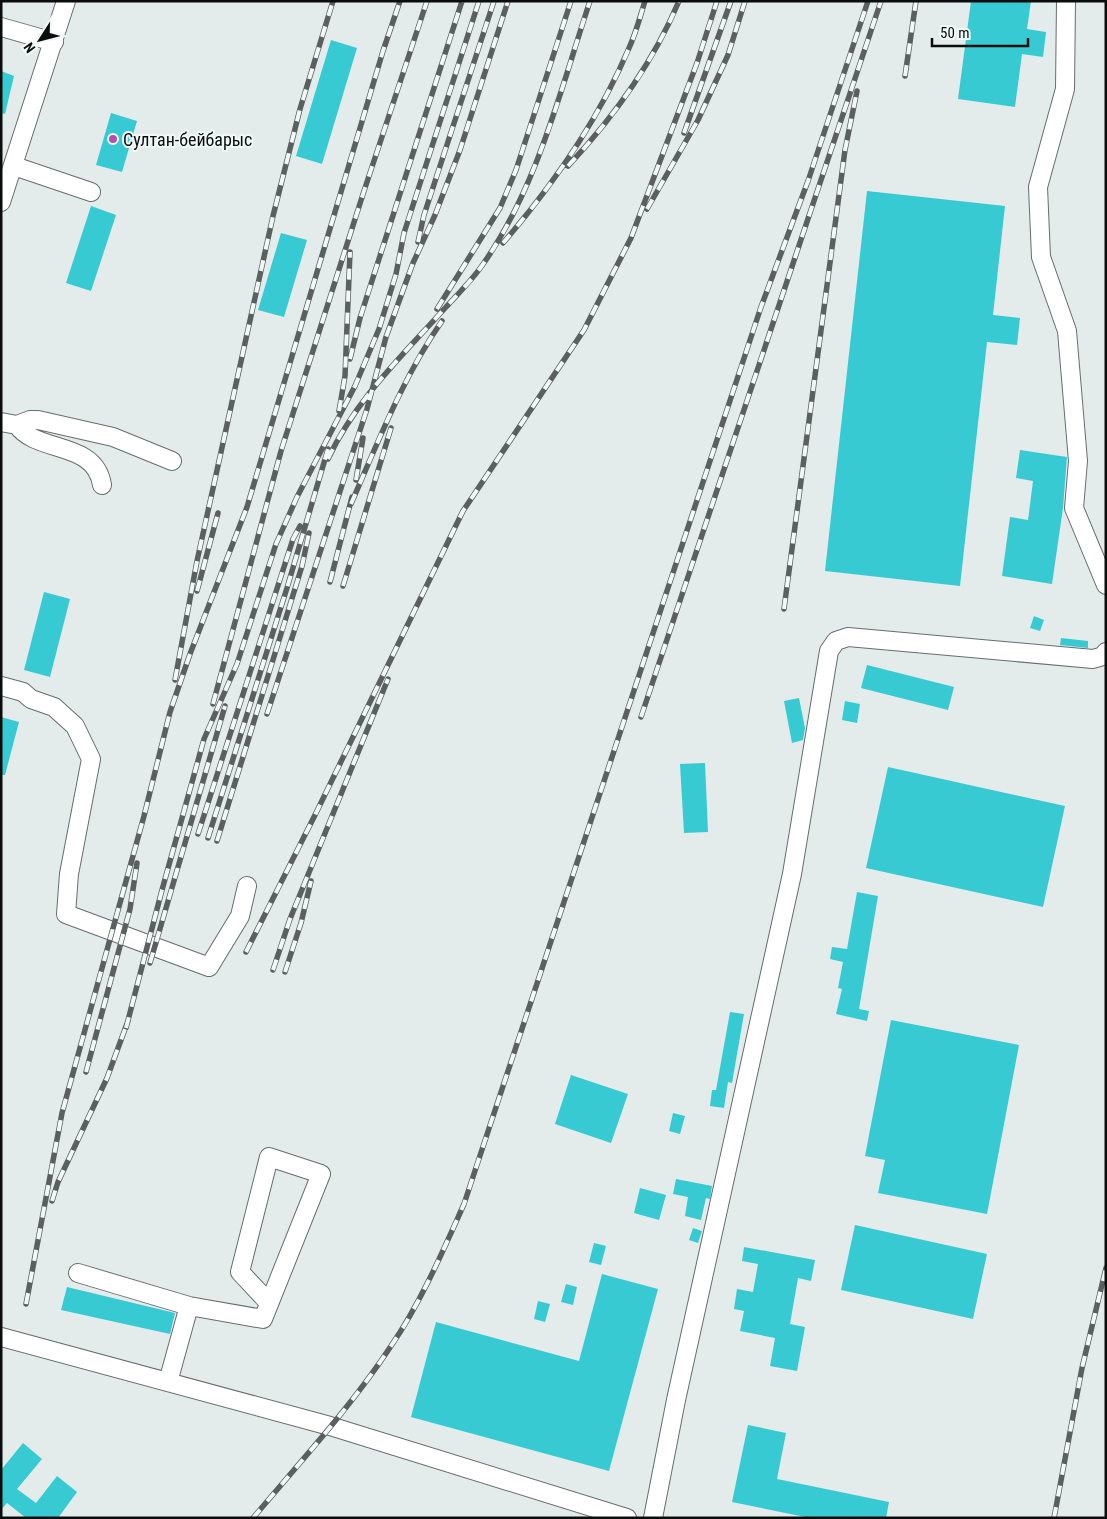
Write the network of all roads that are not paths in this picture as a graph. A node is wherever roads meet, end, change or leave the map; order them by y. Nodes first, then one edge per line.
1 (66, 1) edge
2 (1066, 1) edge
3 (1, 27) edge
4 (54, 42) junction
5 (14, 166) junction
6 (91, 192) dead end
7 (1, 202) edge
8 (9, 424) edge
9 (172, 461) dead end
10 (102, 485) dead end
11 (1106, 585) edge
12 (1106, 652) edge
13 (1, 686) edge
14 (247, 886) dead end
15 (78, 1273) dead end
16 (269, 1303) junction
17 (188, 1306) junction
18 (1, 1337) edge
19 (168, 1382) junction
20 (627, 1518) edge
21 (653, 1518) edge

1 - 4 street
2 - 11 street
3 - 4 street
4 - 5 street
5 - 6 street
5 - 7 street
8 - 9 street
8 - 10 street
12 - 21 street
13 - 14 street
15 - 17 street
16 - 16 street
16 - 17 street
17 - 19 street
18 - 19 street
19 - 20 street

